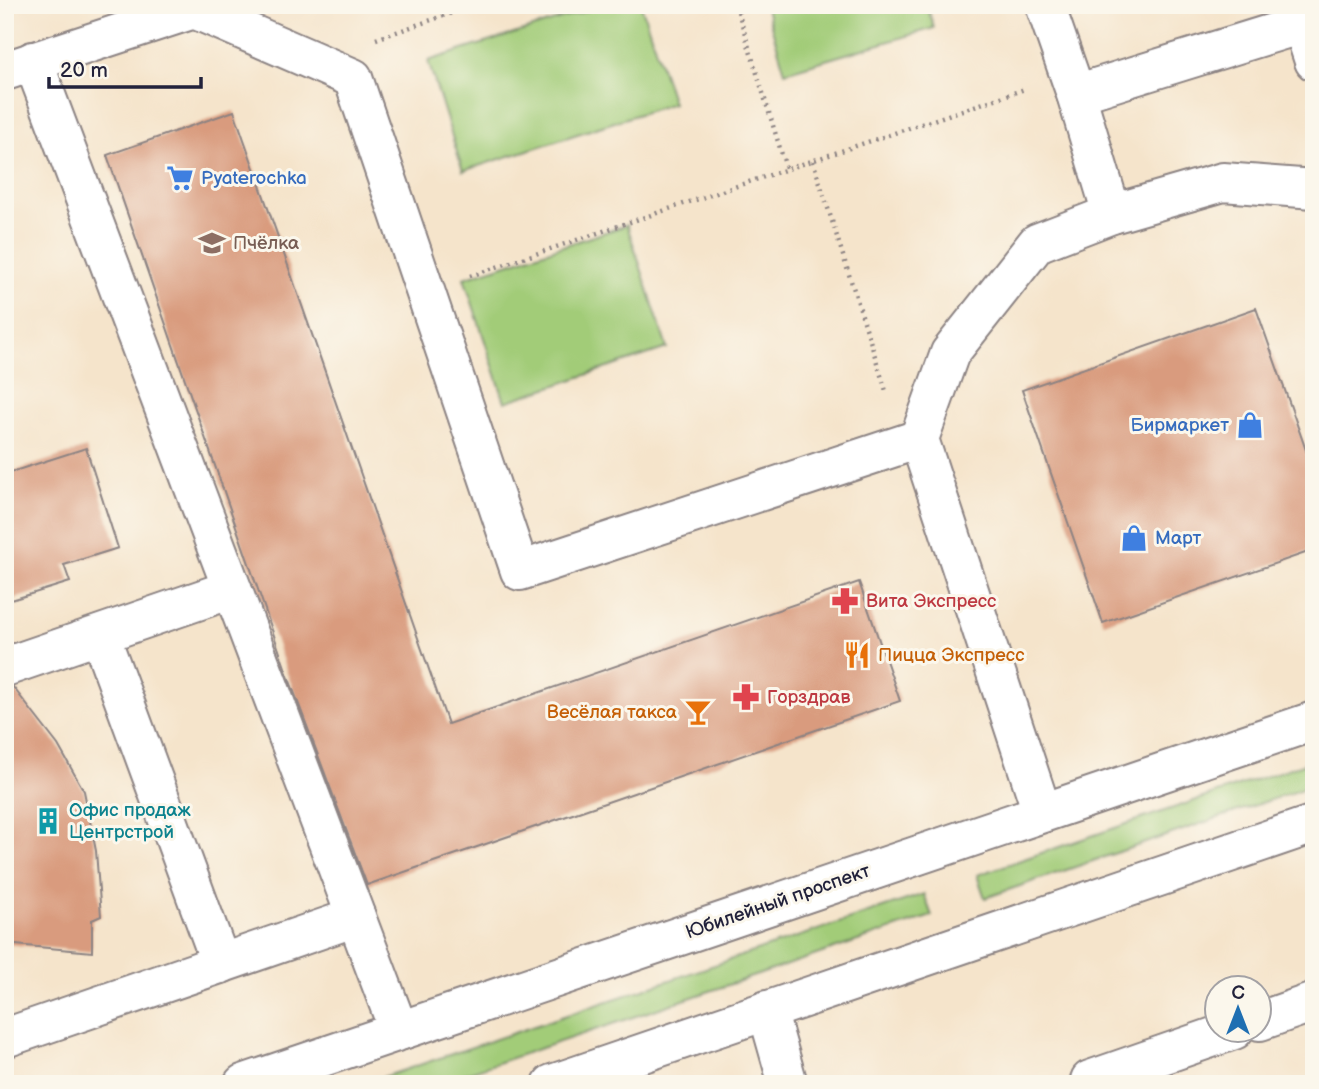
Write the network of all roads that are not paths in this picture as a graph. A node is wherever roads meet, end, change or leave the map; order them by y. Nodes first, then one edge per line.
1 (1045, 5) edge
2 (1308, 22) edge
3 (1314, 61) edge
4 (19, 66) edge
5 (1073, 84) junction
6 (1314, 189) edge
7 (1112, 214) junction
8 (911, 441) junction
9 (232, 589) junction
10 (100, 635) junction
11 (5, 667) edge
12 (1314, 721) edge
13 (1042, 812) junction
14 (1314, 824) edge
15 (356, 917) junction
16 (221, 964) junction
17 (1314, 1002) edge
18 (767, 1010) junction
19 (1274, 1016) edge
20 (399, 1031) junction
21 (5, 1038) edge
22 (1204, 1041) edge
23 (1086, 1082) edge
24 (243, 1084) edge
25 (552, 1084) edge
26 (788, 1084) edge

1 - 5 street
2 - 3 street
2 - 5 street
4 - 8 street
4 - 9 street
5 - 7 street
6 - 7 street
7 - 8 street
8 - 13 street
9 - 10 street
9 - 15 street
10 - 11 street
10 - 16 street
12 - 13 street, Юбилейный проспект
13 - 20 street, Юбилейный проспект
14 - 18 street
15 - 16 street
15 - 20 street
16 - 21 street
17 - 19 street
18 - 25 street
18 - 26 street
20 - 24 street, Юбилейный проспект
22 - 23 street

